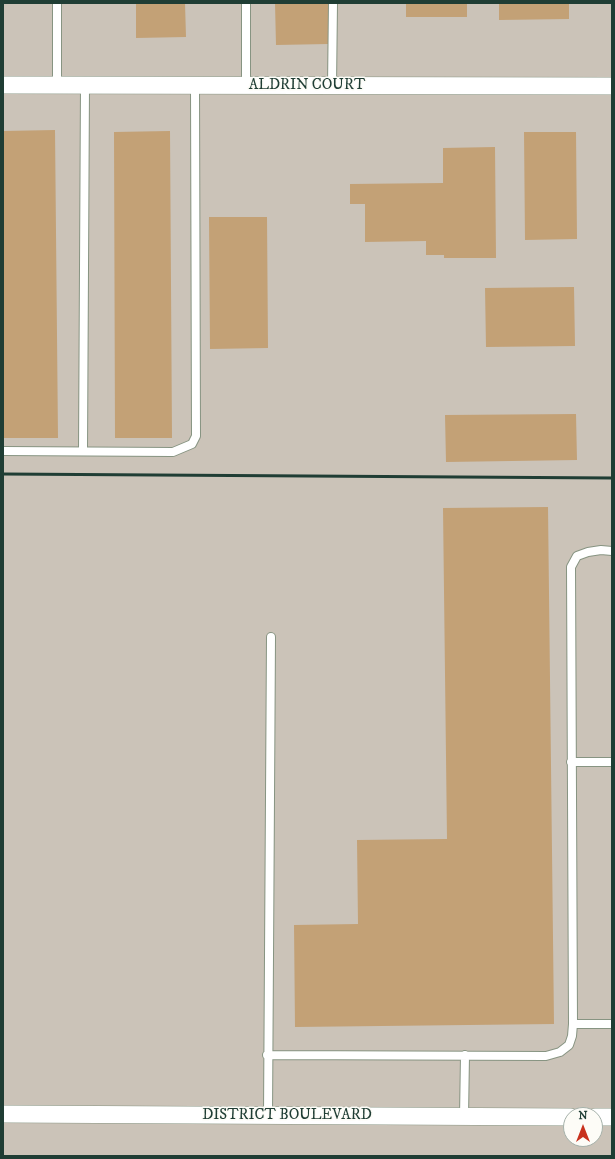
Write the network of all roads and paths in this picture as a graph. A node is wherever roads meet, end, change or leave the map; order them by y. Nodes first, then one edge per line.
1 (57, 3) edge
2 (246, 3) edge
3 (332, 3) edge
4 (3, 86) edge
5 (57, 86) junction
6 (85, 86) junction
7 (195, 86) junction
8 (246, 86) junction
9 (332, 86) junction
10 (612, 86) edge
11 (3, 451) edge
12 (83, 451) junction
13 (612, 550) edge
14 (271, 638) dead end
15 (571, 762) junction
16 (612, 762) edge
17 (573, 1024) junction
18 (612, 1024) edge
19 (267, 1055) junction
20 (465, 1055) junction
21 (3, 1114) edge
22 (268, 1115) junction
23 (464, 1117) junction
24 (563, 1117) edge

1 - 5 lane
2 - 8 lane
3 - 9 lane
4 - 5 street, ALDRIN COURT
5 - 6 street, ALDRIN COURT
6 - 7 street, ALDRIN COURT
6 - 12 lane
7 - 8 street, ALDRIN COURT
7 - 12 lane
8 - 9 street, ALDRIN COURT
9 - 10 street, ALDRIN COURT
11 - 12 lane
13 - 15 lane
14 - 19 lane
15 - 16 lane
15 - 17 lane
17 - 18 lane
17 - 20 lane
19 - 20 lane
19 - 22 lane
20 - 23 lane
21 - 22 street, DISTRICT BOULEVARD
22 - 23 street, DISTRICT BOULEVARD
23 - 24 street, DISTRICT BOULEVARD

